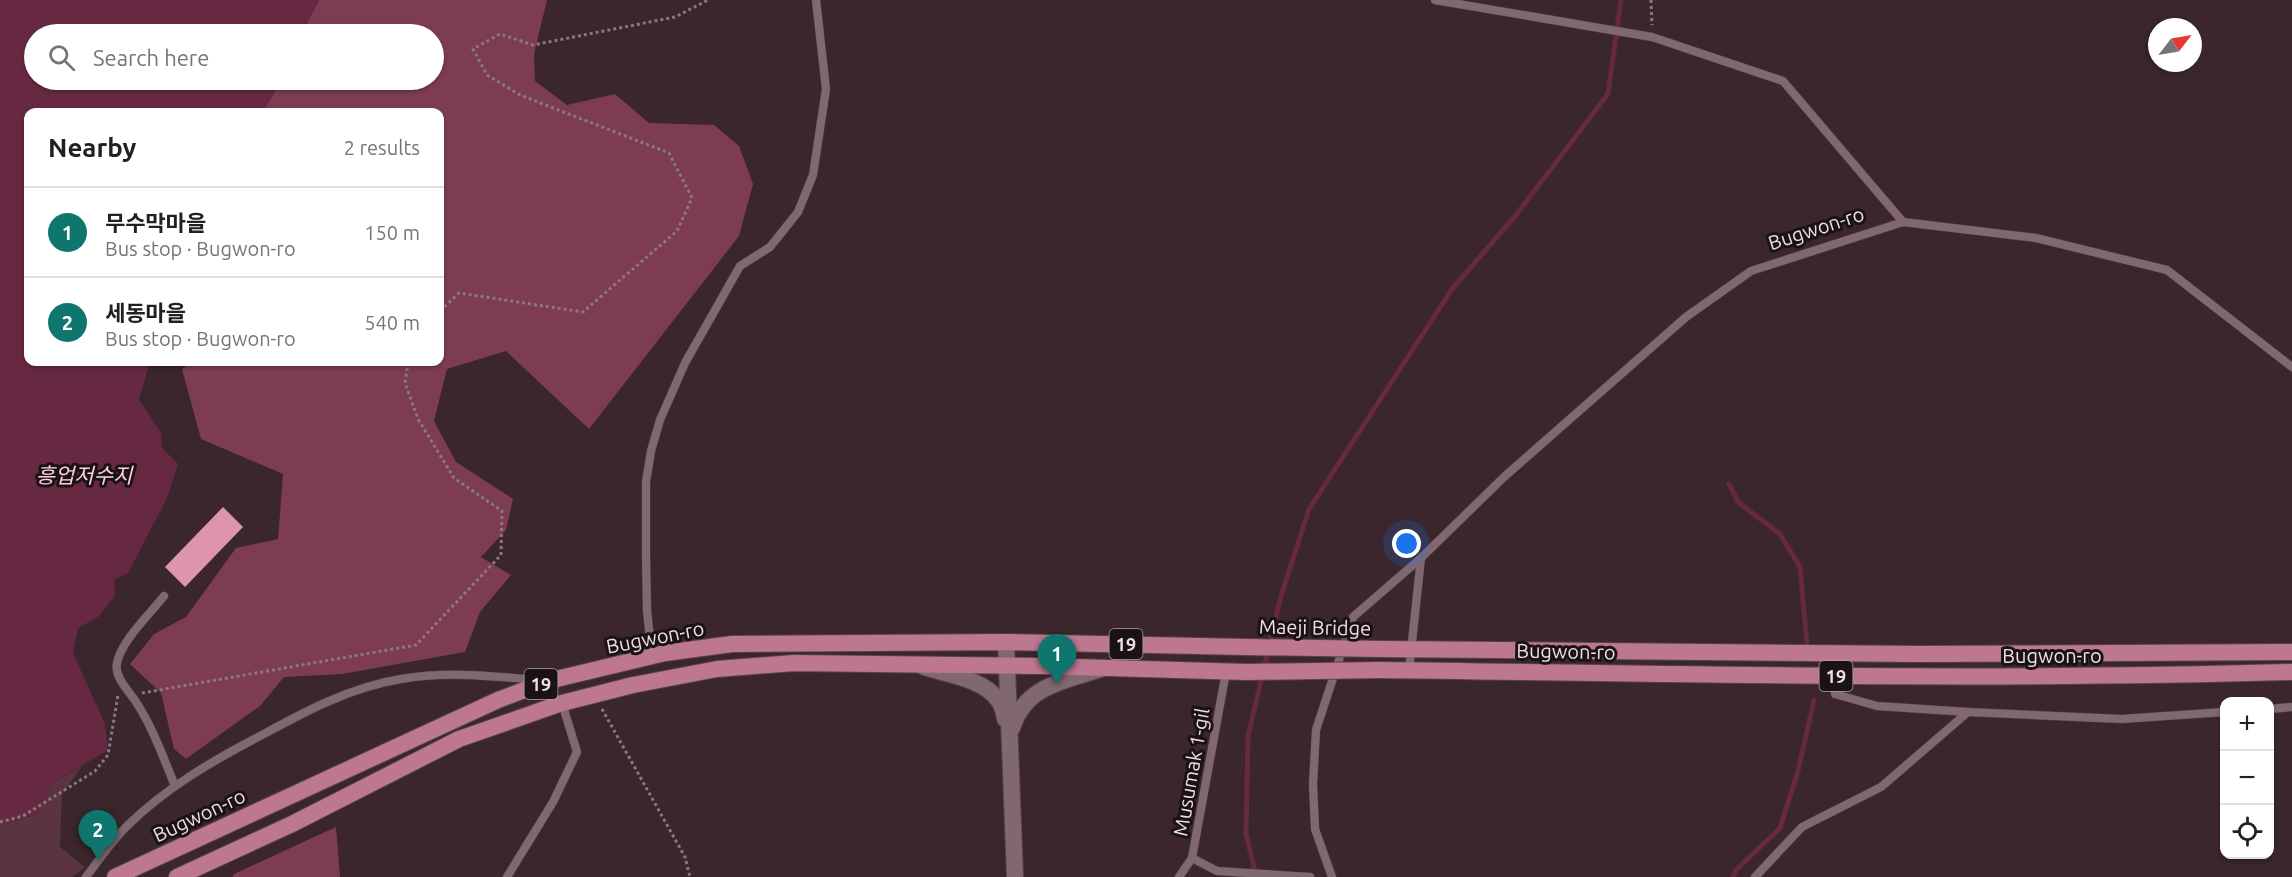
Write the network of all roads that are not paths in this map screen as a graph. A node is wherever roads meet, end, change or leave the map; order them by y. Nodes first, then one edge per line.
1 (816, 0) edge
2 (1435, 0) edge
3 (1903, 222) junction
4 (2292, 367) edge
5 (1421, 558) junction
6 (164, 596) dead end
7 (1006, 642) junction
8 (1246, 647) joint
9 (1382, 649) joint
10 (1411, 649) junction
11 (2292, 652) edge
12 (652, 656) junction
13 (920, 666) junction
14 (1007, 666) junction
15 (1107, 667) junction
16 (1226, 670) junction
17 (1409, 670) junction
18 (2292, 672) edge
19 (1834, 676) junction
20 (548, 681) junction
21 (562, 703) junction
22 (2292, 707) edge
23 (2274, 709) edge
24 (1968, 712) junction
25 (2220, 712) edge
26 (1010, 734) junction
27 (175, 786) junction
28 (1192, 858) junction
29 (86, 877) edge
30 (115, 877) edge
31 (177, 877) edge
32 (507, 877) edge
33 (1015, 877) edge
34 (1179, 877) edge
35 (1310, 877) edge
36 (1332, 877) edge
37 (1755, 877) edge

1 - 12 lane
2 - 3 lane
3 - 4 lane, Bugwon-ro
3 - 5 lane, Bugwon-ro
5 - 10 lane
5 - 36 lane, Bugwon-ro
6 - 27 lane
7 - 8 main road, Bugwon-ro / 19
7 - 12 main road, Bugwon-ro / 19
7 - 14 street
8 - 9 main road, Maeji Bridge / 19, bridge
9 - 10 main road, Bugwon-ro / 19
10 - 11 main road, Bugwon-ro / 19
10 - 17 lane
12 - 20 main road, Bugwon-ro / 19
13 - 14 main road, 19
13 - 21 main road, 19
13 - 26 street
14 - 15 main road, 19
14 - 26 street
15 - 16 main road, 19
15 - 26 street
16 - 17 main road, Bugwon-ro / 19, bridge
16 - 28 lane, Musumak 1-gil
17 - 19 main road, Bugwon-ro / 19
18 - 19 main road, Bugwon-ro / 19
19 - 24 lane
20 - 27 lane
20 - 30 main road, Bugwon-ro / 19
21 - 31 main road, 19
21 - 32 lane
22 - 23 lane
24 - 25 lane
24 - 37 lane
26 - 33 street
27 - 29 lane
28 - 34 lane, Musumak 1-gil
28 - 35 lane

